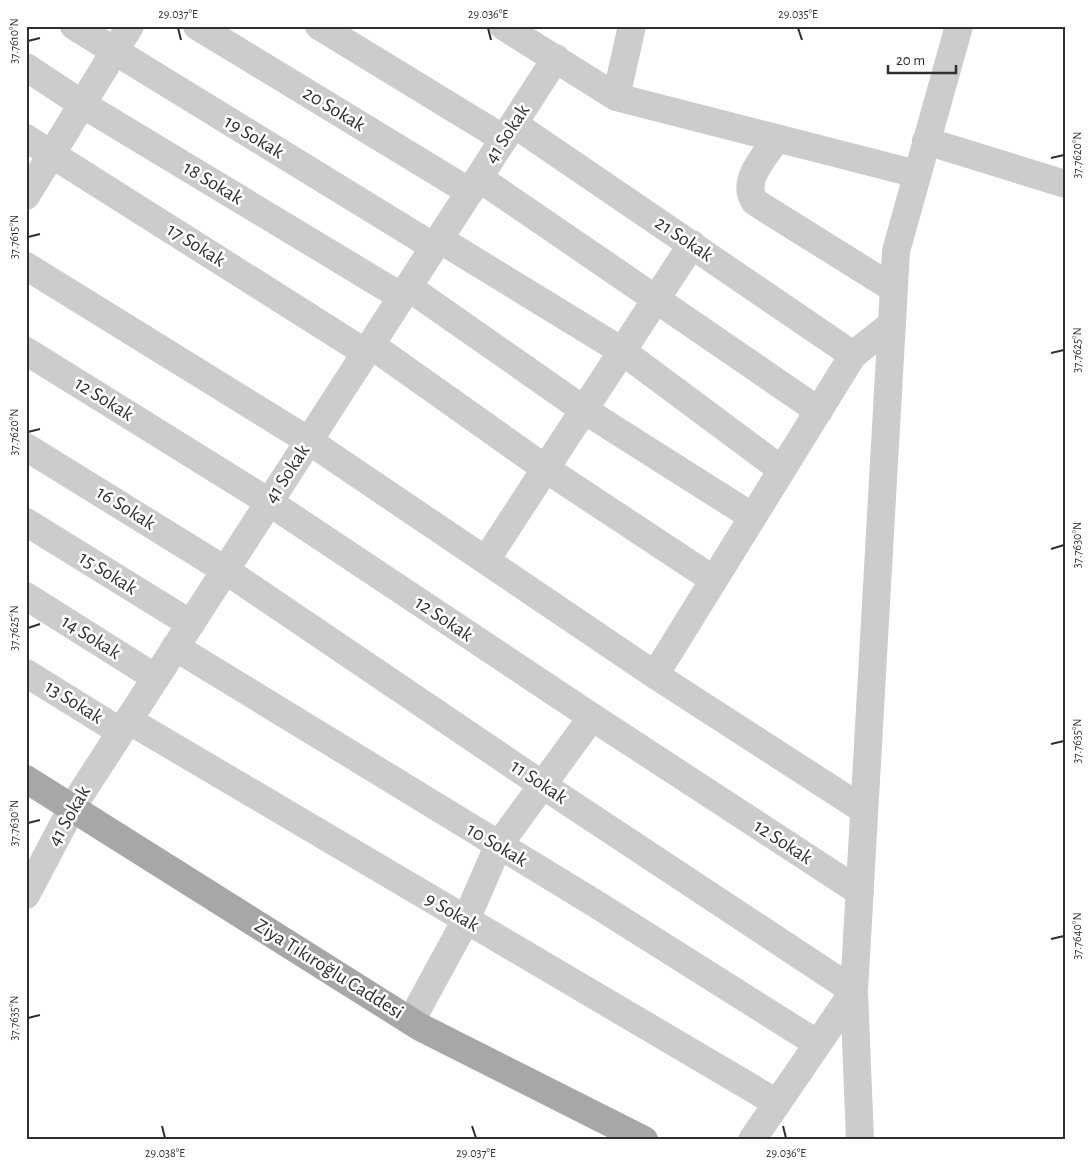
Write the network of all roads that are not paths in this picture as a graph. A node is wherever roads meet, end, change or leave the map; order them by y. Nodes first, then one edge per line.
1 (74, 26) edge
2 (130, 26) edge
3 (197, 26) edge
4 (319, 26) edge
5 (503, 26) edge
6 (632, 26) edge
7 (959, 26) edge
8 (114, 52) junction
9 (556, 58) junction
10 (26, 67) edge
11 (616, 97) junction
12 (82, 104) junction
13 (509, 131) junction
14 (26, 138) edge
15 (777, 138) junction
16 (926, 141) junction
17 (52, 154) junction
18 (917, 174) junction
19 (1065, 184) edge
20 (474, 185) junction
21 (26, 196) edge
22 (437, 242) junction
23 (692, 244) junction
24 (26, 266) edge
25 (894, 289) junction
26 (405, 292) junction
27 (656, 298) junction
28 (892, 324) junction
29 (368, 349) junction
30 (26, 351) edge
31 (622, 351) junction
32 (853, 356) junction
33 (584, 410) junction
34 (819, 411) junction
35 (308, 441) junction
36 (26, 447) edge
37 (546, 469) junction
38 (782, 470) junction
39 (269, 502) junction
40 (753, 517) junction
41 (26, 522) edge
42 (486, 560) junction
43 (225, 570) junction
44 (714, 580) junction
45 (26, 596) edge
46 (190, 624) junction
47 (175, 647) junction
48 (26, 673) edge
49 (655, 675) junction
50 (156, 678) junction
51 (592, 718) junction
52 (124, 726) junction
53 (26, 778) edge
54 (541, 784) junction
55 (72, 806) junction
56 (864, 810) junction
57 (498, 846) junction
58 (860, 892) junction
59 (26, 895) edge
60 (466, 920) junction
61 (854, 992) junction
62 (411, 1021) junction
63 (818, 1044) junction
64 (777, 1103) junction
65 (644, 1140) edge
66 (752, 1140) edge
67 (860, 1140) edge

1 - 8 street, 19 Sokak
2 - 8 street
3 - 20 street, 20 Sokak
4 - 13 street, 21 Sokak
5 - 9 street
6 - 11 street
7 - 16 street
8 - 12 street
8 - 22 street, 19 Sokak
9 - 11 street
9 - 13 street, 41 Sokak
10 - 12 street, 18 Sokak
11 - 15 street
12 - 17 street
12 - 26 street, 18 Sokak
13 - 20 street, 41 Sokak
13 - 23 street, 21 Sokak
14 - 17 street, 17 Sokak
15 - 18 street
15 - 25 street
16 - 18 street
16 - 19 street
17 - 21 street
17 - 29 street, 17 Sokak
18 - 25 street
20 - 22 street, 41 Sokak
20 - 27 street, 20 Sokak
22 - 26 street, 41 Sokak
22 - 31 street, 19 Sokak
23 - 27 street
23 - 32 street, 21 Sokak
24 - 35 street
25 - 28 street
26 - 29 street, 41 Sokak
26 - 33 street, 18 Sokak
27 - 31 street
27 - 34 street, 20 Sokak
28 - 32 street
28 - 56 street
29 - 35 street, 41 Sokak
29 - 37 street, 17 Sokak
30 - 39 street, 12 Sokak
31 - 33 street
31 - 38 street, 19 Sokak
32 - 34 street
33 - 37 street
33 - 40 street, 18 Sokak
34 - 38 street
35 - 39 street, 41 Sokak
35 - 42 street
36 - 43 street, 16 Sokak
37 - 42 street
37 - 44 street, 17 Sokak
38 - 40 street
39 - 43 street, 41 Sokak
39 - 51 street, 12 Sokak
40 - 44 street
41 - 46 street, 15 Sokak
42 - 49 street
43 - 46 street, 41 Sokak
43 - 54 street, 11 Sokak
44 - 49 street
45 - 50 street, 14 Sokak
46 - 47 street, 41 Sokak
47 - 50 street, 41 Sokak
47 - 57 street, 10 Sokak
48 - 52 street, 13 Sokak
49 - 56 street
50 - 52 street, 41 Sokak
51 - 54 street
51 - 58 street, 12 Sokak
52 - 55 street, 41 Sokak
52 - 60 street, 9 Sokak
53 - 55 main road, Ziya Tıkıroğlu Caddesi
54 - 57 street
54 - 61 street, 11 Sokak
55 - 59 street, 41 Sokak
55 - 62 main road, Ziya Tıkıroğlu Caddesi
56 - 58 street
57 - 60 street
57 - 63 street, 10 Sokak
58 - 61 street
60 - 62 street
60 - 64 street, 9 Sokak
61 - 63 street
61 - 67 street
62 - 65 main road, Ziya Tıkıroğlu Caddesi
63 - 64 street
64 - 66 street

